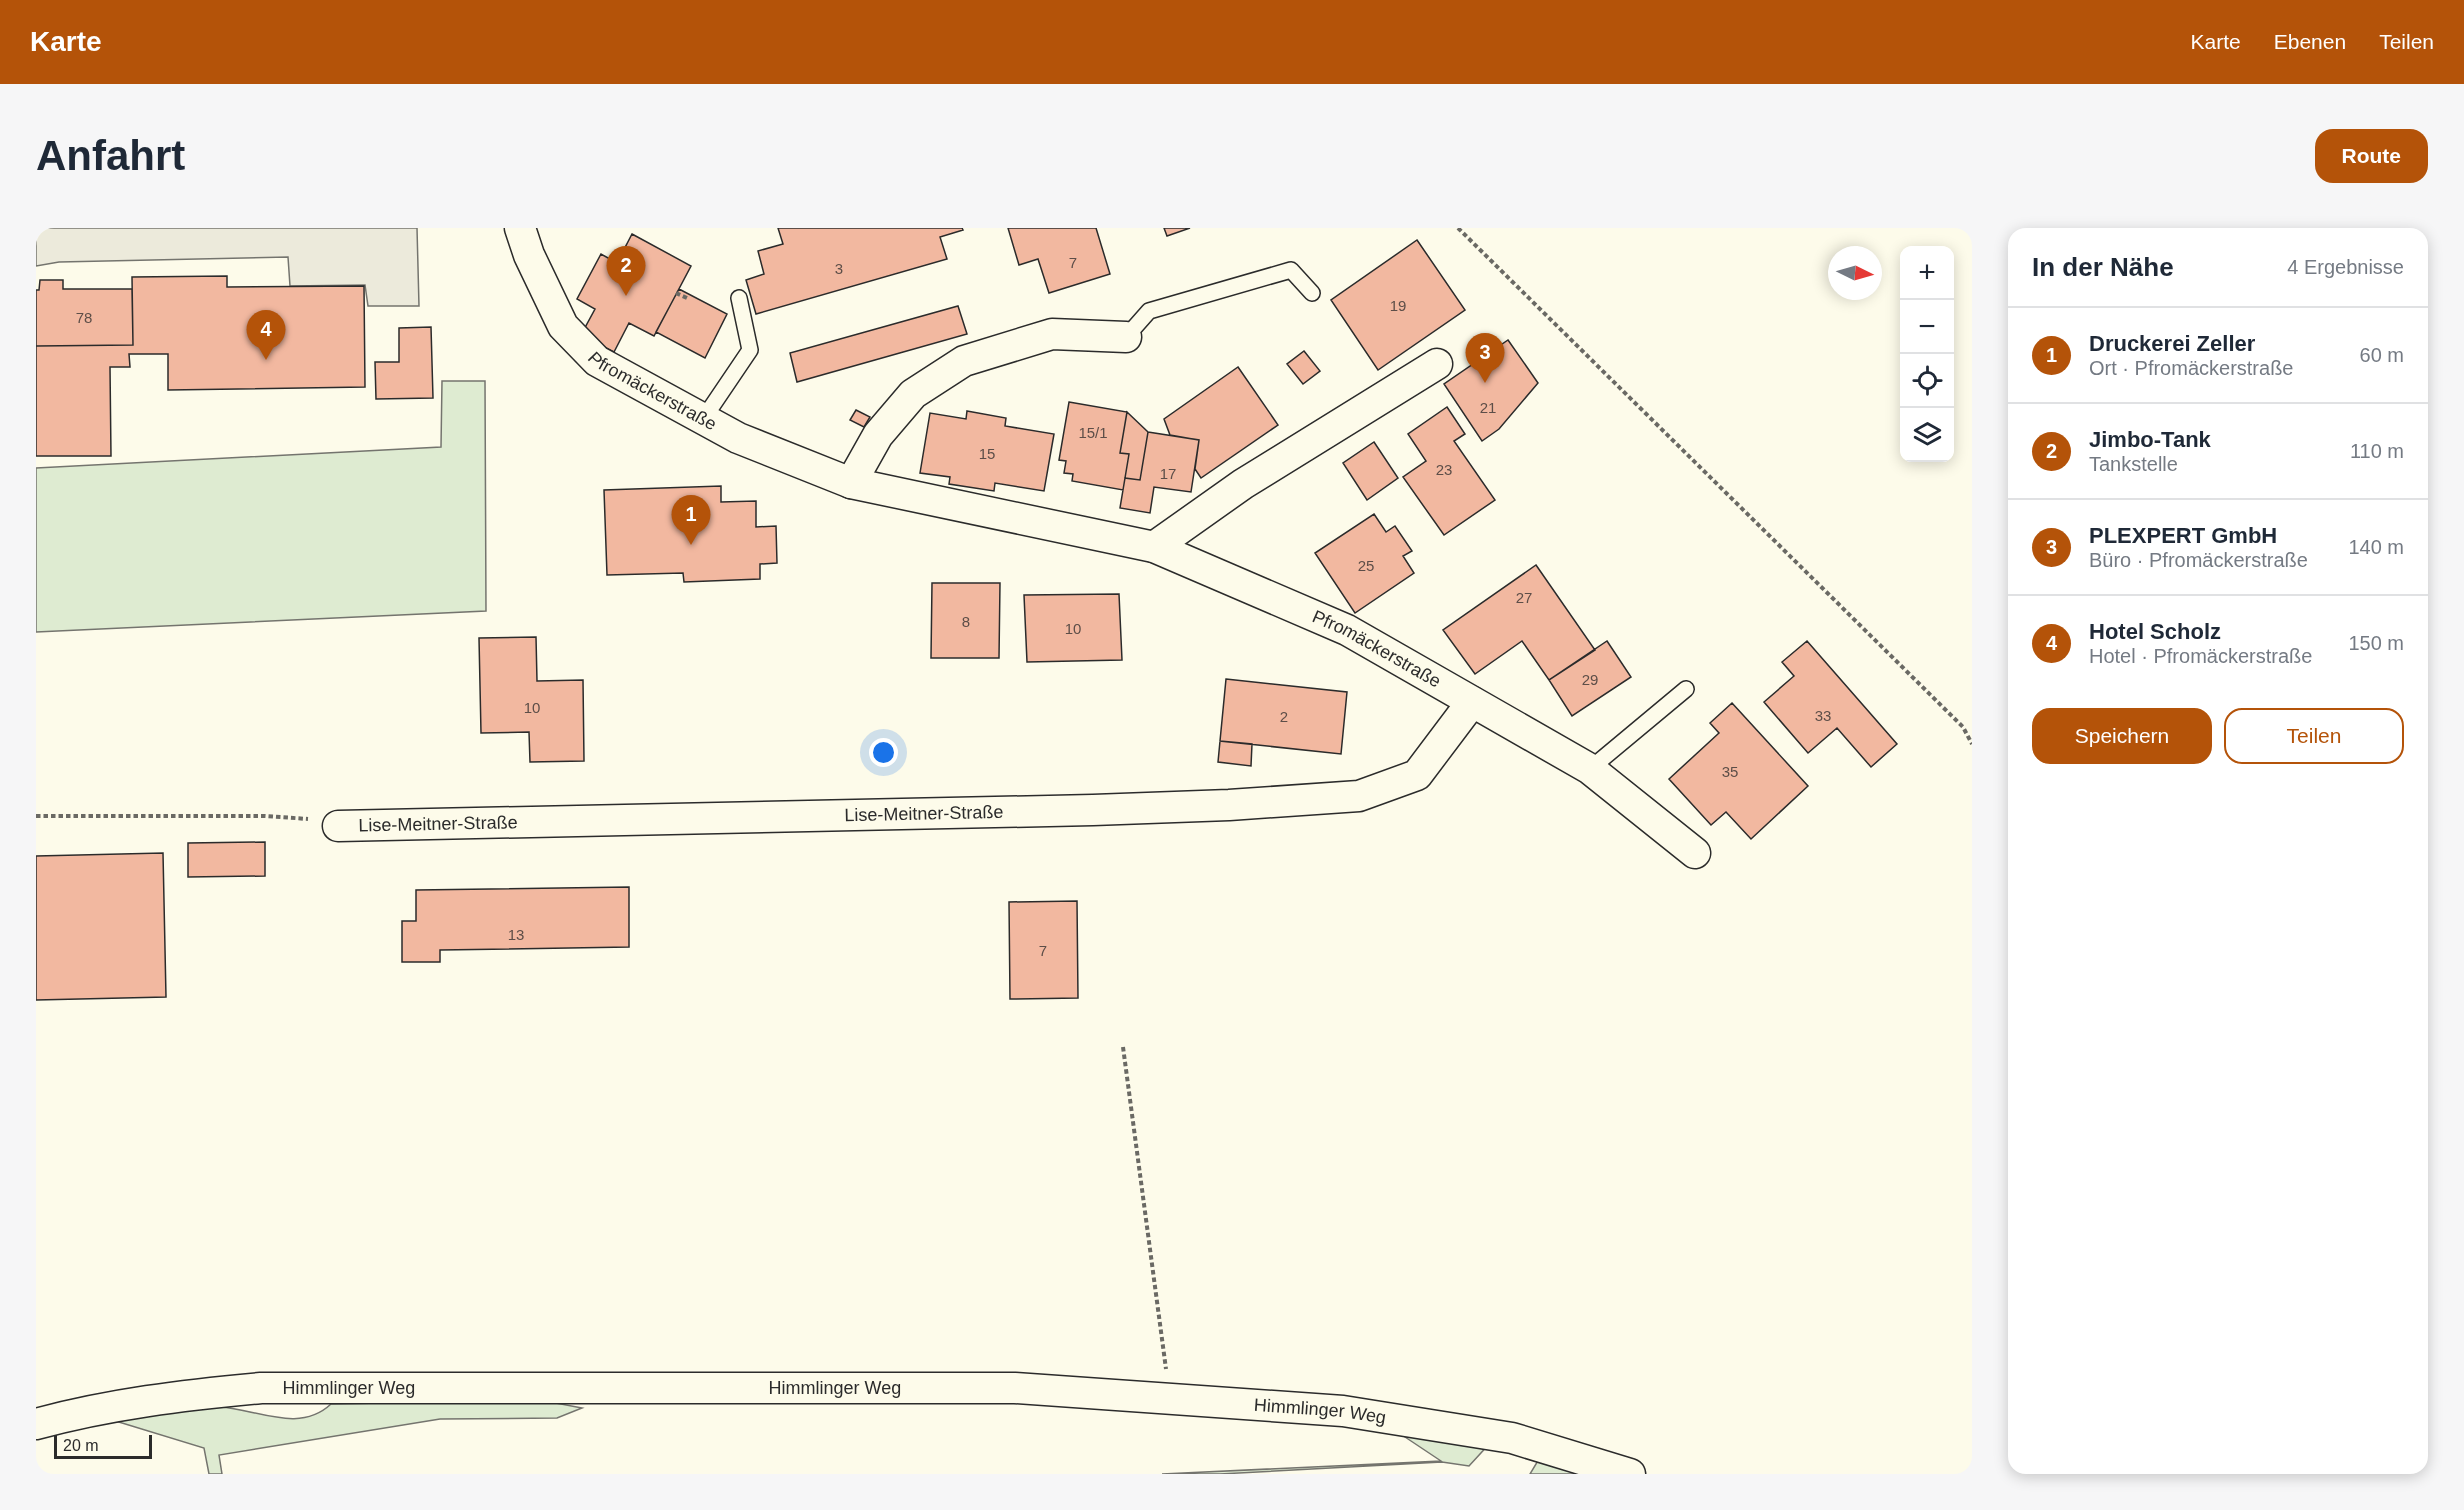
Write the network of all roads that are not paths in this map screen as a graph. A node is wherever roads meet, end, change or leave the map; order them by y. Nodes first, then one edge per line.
1 (520, 228) edge
2 (1312, 293) dead end
3 (739, 298) dead end
4 (1126, 337) joint
5 (1437, 364) dead end
6 (704, 418) junction
7 (851, 483) junction
8 (1154, 547) junction
9 (1686, 689) dead end
10 (1472, 702) junction
11 (1590, 769) junction
12 (338, 826) road end
13 (1695, 853) dead end
14 (36, 1424) edge
15 (1630, 1474) edge

1 - 6 street, Pfromäckerstraße
2 - 4 lane
3 - 6 lane
4 - 7 street
5 - 8 street
6 - 7 street, Pfromäckerstraße
7 - 8 street, Pfromäckerstraße
8 - 10 street, Pfromäckerstraße
9 - 11 lane
10 - 11 street, Pfromäckerstraße
10 - 12 street, Lise-Meitner-Straße
11 - 13 street, Pfromäckerstraße
14 - 15 street, Himmlinger Weg

